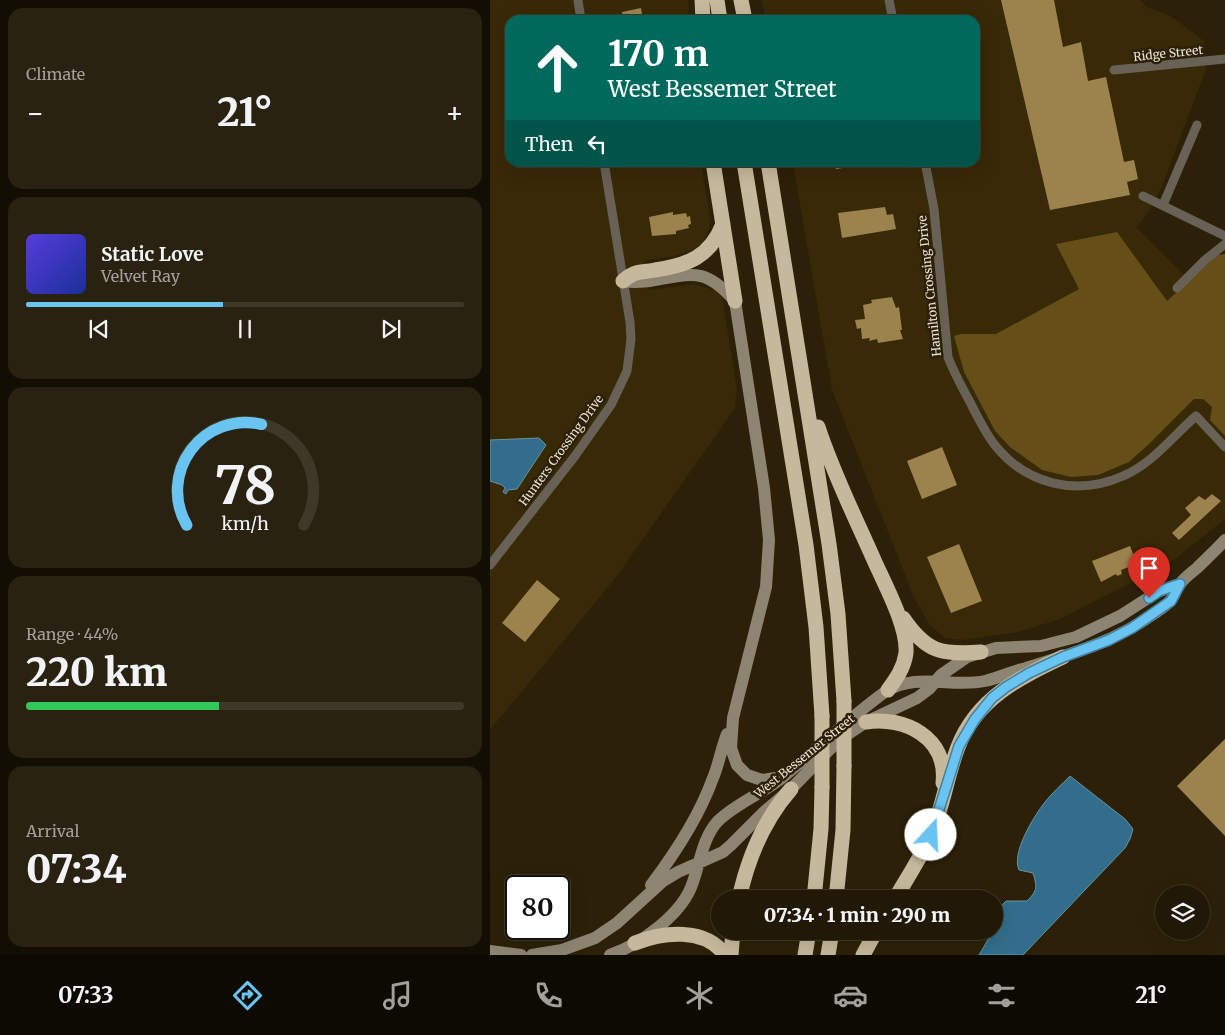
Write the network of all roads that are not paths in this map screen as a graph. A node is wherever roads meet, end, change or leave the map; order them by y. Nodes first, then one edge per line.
1 (578, 0) edge
2 (702, 0) edge
3 (717, 0) edge
4 (741, 0) edge
5 (889, 0) edge
6 (580, 15) edge
7 (703, 15) edge
8 (719, 15) edge
9 (744, 15) edge
10 (892, 15) edge
11 (1225, 59) edge
12 (1114, 70) dead end
13 (1197, 125) dead end
14 (605, 167) edge
15 (713, 167) edge
16 (745, 167) edge
17 (769, 167) edge
18 (926, 167) edge
19 (1143, 196) dead end
20 (1163, 205) junction
21 (723, 224) junction
22 (1225, 236) edge
23 (1225, 244) edge
24 (623, 282) junction
25 (1177, 288) dead end
26 (735, 301) junction
27 (804, 388) junction
28 (1225, 446) edge
29 (1225, 540) edge
30 (490, 565) edge
31 (1180, 584) junction
32 (895, 606) junction
33 (981, 652) junction
34 (1063, 657) junction
35 (935, 681) junction
36 (888, 690) junction
37 (734, 718) junction
38 (866, 722) junction
39 (787, 783) junction
40 (940, 807) junction
41 (698, 862) junction
42 (741, 890) edge
43 (815, 890) edge
44 (837, 890) edge
45 (900, 890) edge
46 (636, 904) junction
47 (732, 940) edge
48 (808, 940) edge
49 (830, 940) edge
50 (871, 940) edge
51 (635, 943) junction
52 (497, 953) edge
53 (521, 955) edge
54 (532, 955) edge
55 (610, 955) edge
56 (725, 955) edge
57 (731, 955) edge
58 (805, 955) edge
59 (828, 955) edge
60 (862, 955) edge

1 - 6 street
2 - 7 highway
3 - 8 highway
4 - 9 highway
5 - 10 street
11 - 12 street, Ridge Street
13 - 20 street
14 - 24 street, Hunters Crossing Drive
15 - 21 highway
16 - 43 highway, bridge
17 - 27 highway
18 - 28 street, Hamilton Crossing Drive
19 - 20 street
20 - 22 street
21 - 24 highway
21 - 26 highway
23 - 25 street
24 - 26 main road
24 - 30 street, Hunters Crossing Drive
26 - 37 main road
27 - 32 highway
27 - 44 highway, bridge
29 - 31 main road, West Bessemer Street
31 - 33 main road, West Bessemer Street
31 - 34 main road, West Bessemer Street
32 - 33 highway
32 - 36 highway
33 - 35 main road, West Bessemer Street
34 - 35 main road, West Bessemer Street
34 - 40 highway
35 - 36 main road, West Bessemer Street
35 - 38 main road, West Bessemer Street
36 - 39 main road, West Bessemer Street
37 - 39 main road
37 - 46 main road
38 - 39 main road, West Bessemer Street
38 - 40 highway
39 - 41 main road, West Bessemer Street
39 - 41 main road, West Bessemer Street
39 - 42 highway
40 - 45 highway
41 - 46 main road, West Bessemer Street
41 - 51 main road, West Bessemer Street
46 - 54 main road, West Bessemer Street
47 - 57 highway
48 - 58 highway
49 - 59 highway
50 - 60 highway
51 - 55 main road, West Bessemer Street
51 - 56 highway
52 - 53 main road

